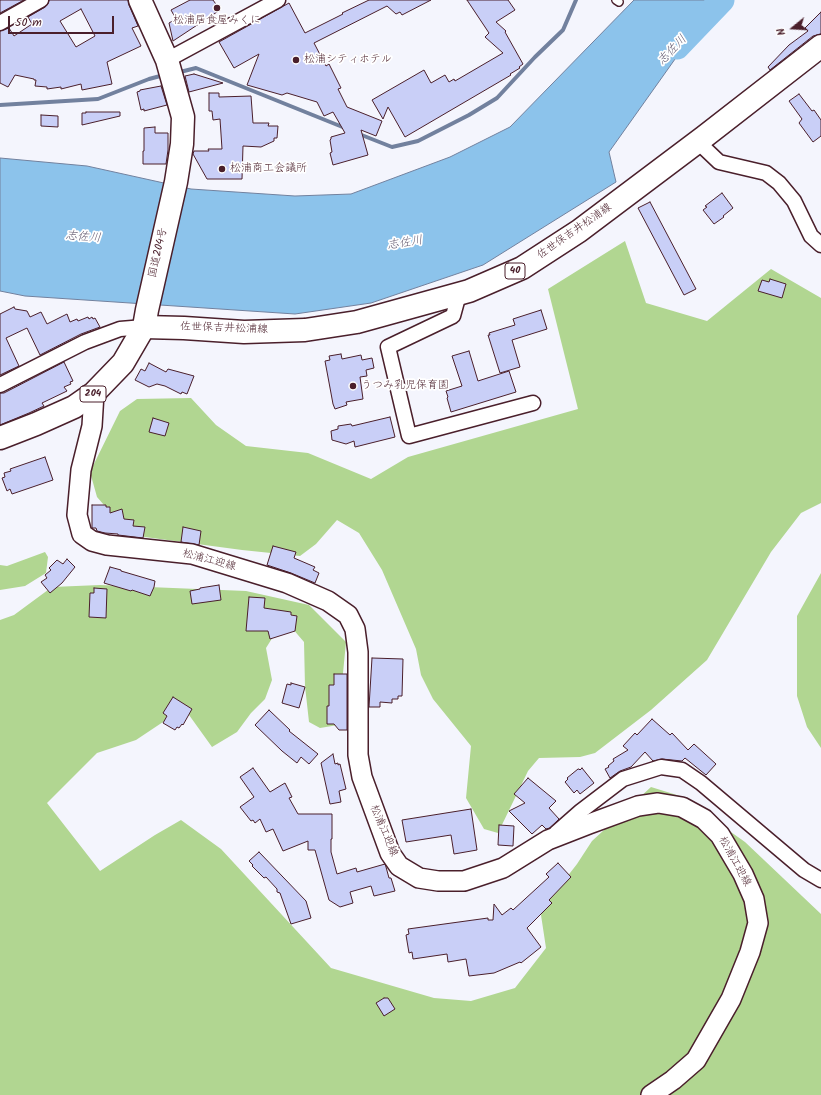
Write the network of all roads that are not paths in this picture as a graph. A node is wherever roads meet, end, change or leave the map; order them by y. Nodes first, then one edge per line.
1 (41, 0) edge
2 (140, 0) edge
3 (278, 0) edge
4 (0, 23) edge
5 (821, 46) edge
6 (167, 60) junction
7 (698, 142) junction
8 (821, 245) edge
9 (459, 294) junction
10 (145, 318) junction
11 (0, 385) edge
12 (94, 393) junction
13 (533, 403) dead end
14 (0, 438) edge
15 (548, 840) junction
16 (821, 880) edge
17 (651, 1095) edge

1 - 4 street
2 - 6 main road, 国道204号 / 204
3 - 6 street
5 - 7 main road, 佐世保吉井松浦線 / 40
6 - 10 main road, 国道204号 / 204
7 - 8 street
7 - 9 main road, 佐世保吉井松浦線 / 40
9 - 10 main road, 佐世保吉井松浦線 / 40
9 - 13 street
10 - 11 street
10 - 12 main road, 国道204号 / 204
12 - 14 main road, 国道204号 / 204
12 - 15 main road, 松浦江迎線
15 - 16 street
15 - 17 main road, 松浦江迎線

